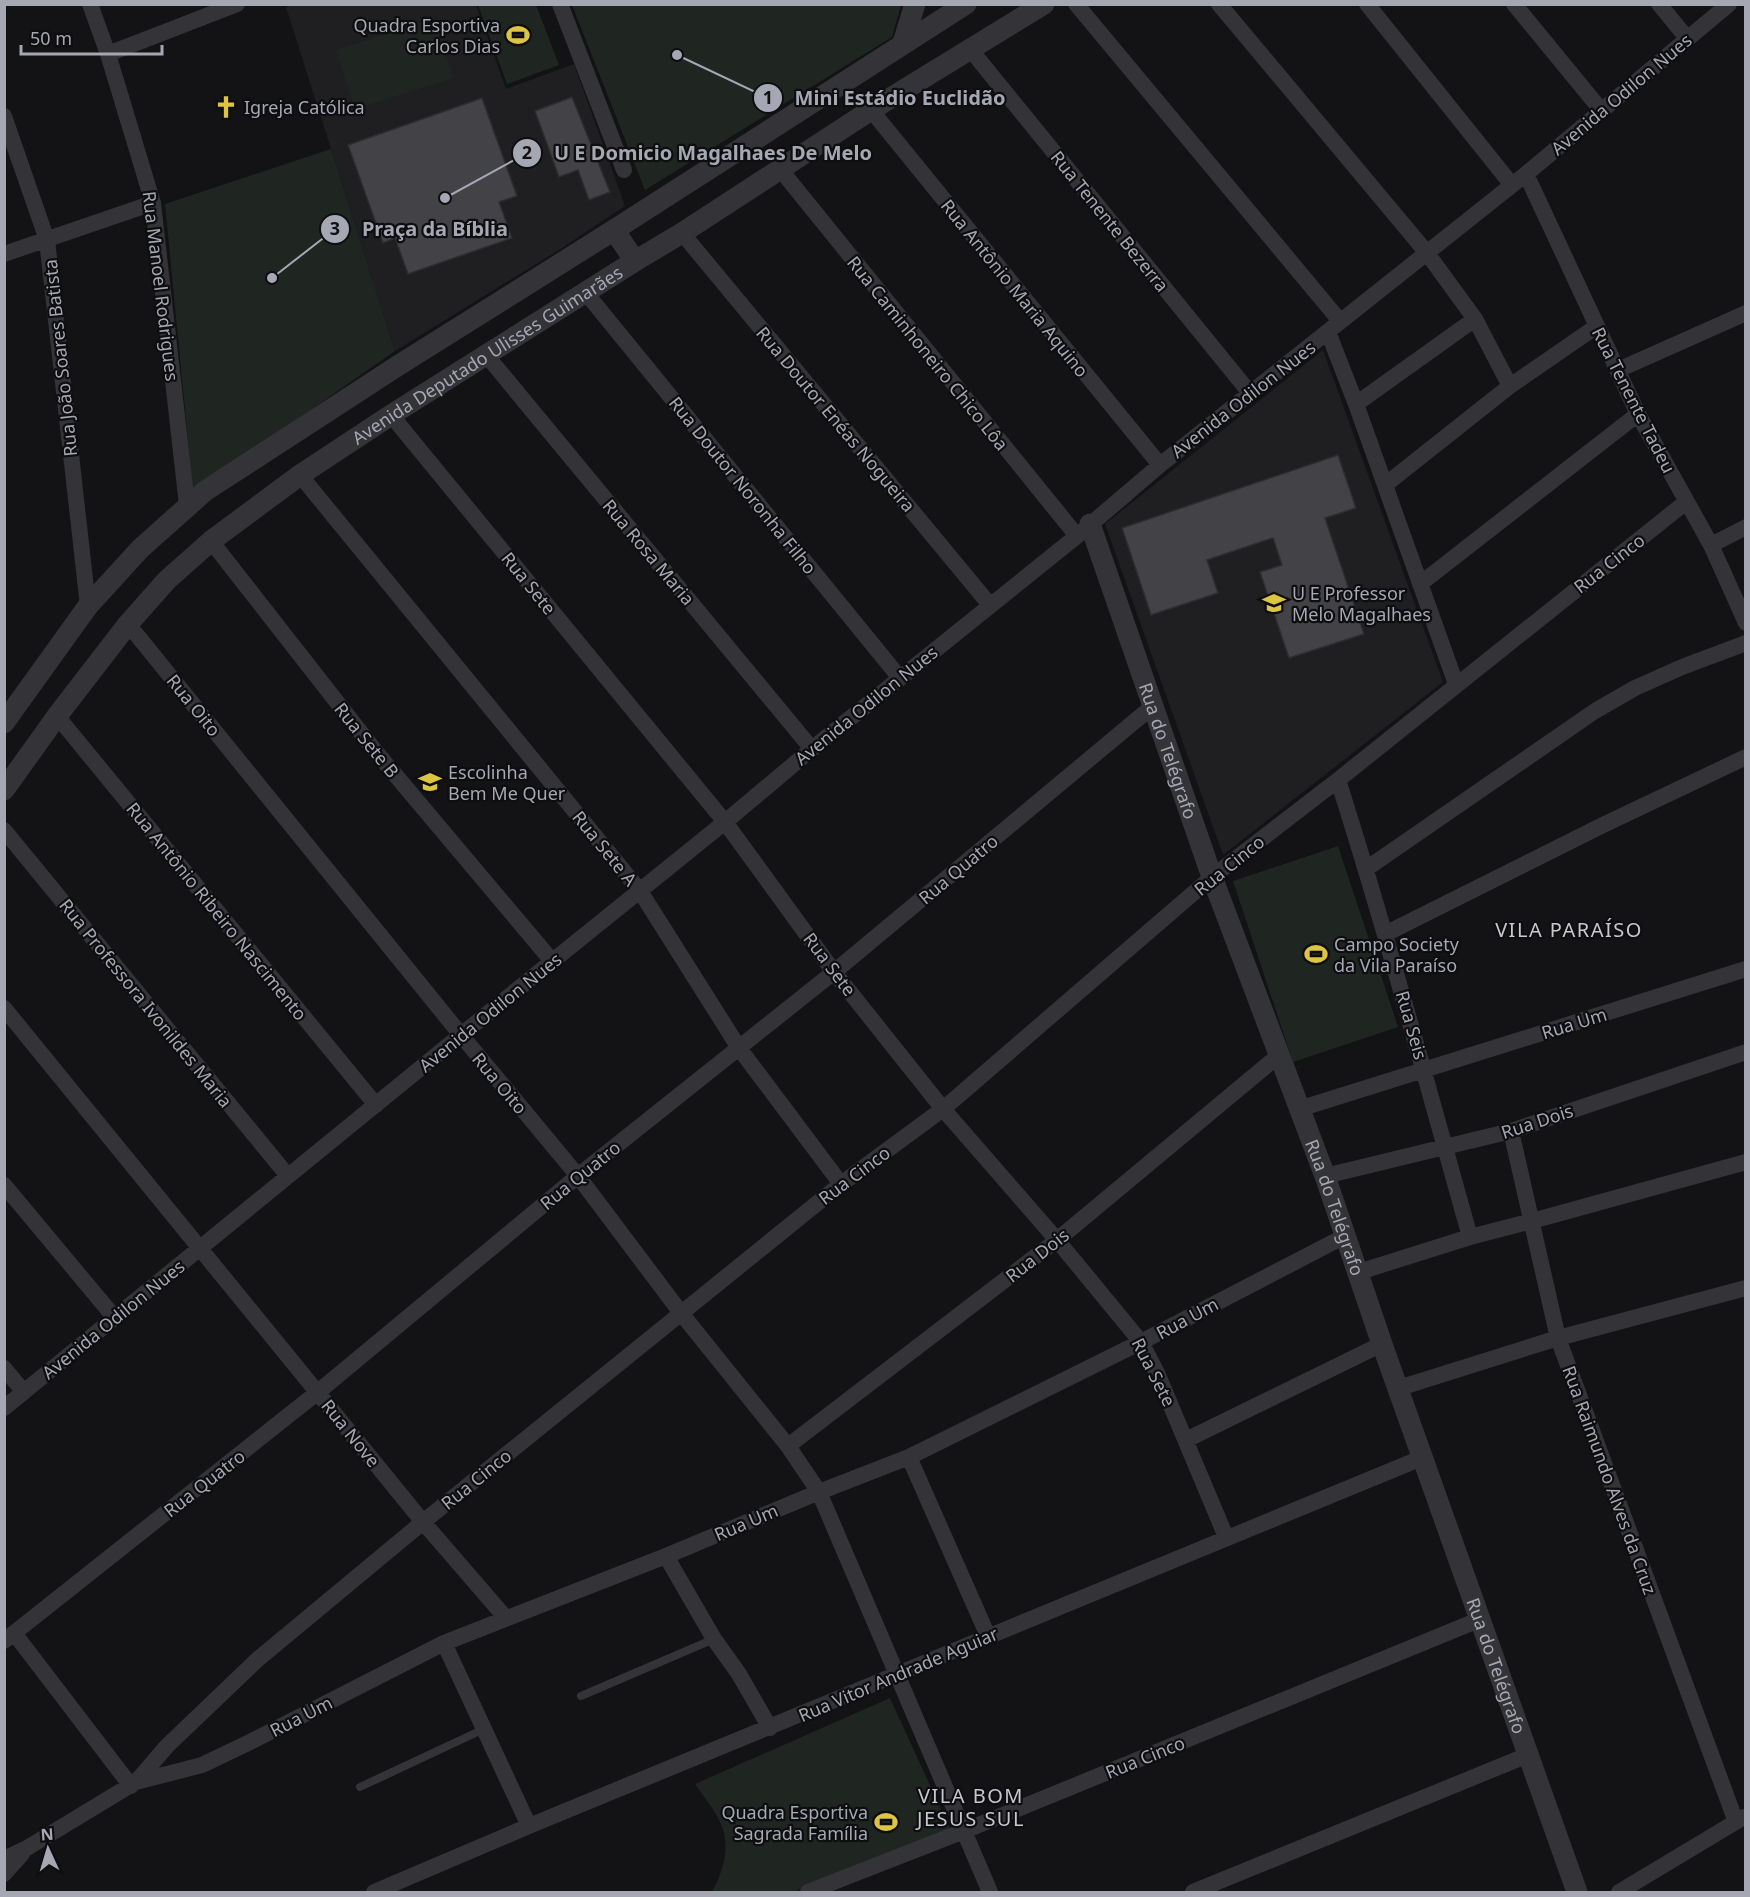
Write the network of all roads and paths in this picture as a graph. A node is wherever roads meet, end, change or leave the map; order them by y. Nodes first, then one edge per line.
1 (90, 4) edge
2 (237, 4) edge
3 (560, 4) edge
4 (915, 4) edge
5 (966, 4) edge
6 (1044, 4) edge
7 (1076, 4) edge
8 (1219, 4) edge
9 (1367, 4) edge
10 (1514, 4) edge
11 (1659, 4) edge
12 (1729, 4) edge
13 (206, 10) edge
14 (1687, 38) junction
15 (903, 44) junction
16 (970, 49) junction
17 (108, 54) junction
18 (1601, 110) junction
19 (871, 111) junction
20 (4, 116) edge
21 (780, 169) junction
22 (624, 170) dead end
23 (1519, 179) junction
24 (153, 202) junction
25 (614, 230) junction
26 (682, 233) junction
27 (47, 240) junction
28 (1428, 253) junction
29 (4, 254) edge
30 (634, 261) junction
31 (586, 293) junction
32 (1746, 313) edge
33 (1475, 319) junction
34 (1334, 326) junction
35 (1597, 326) junction
36 (487, 356) junction
37 (1618, 370) junction
38 (1510, 386) junction
39 (1250, 393) junction
40 (1356, 404) junction
41 (1638, 414) junction
42 (391, 415) junction
43 (1160, 465) junction
44 (300, 474) junction
45 (1385, 485) junction
46 (1686, 502) junction
47 (187, 505) junction
48 (1746, 527) edge
49 (1084, 530) junction
50 (211, 541) junction
51 (1711, 545) junction
52 (1420, 584) junction
53 (990, 605) junction
54 (88, 606) junction
55 (1746, 623) edge
56 (128, 624) junction
57 (1746, 643) edge
58 (900, 678) junction
59 (1456, 684) junction
60 (1153, 706) junction
61 (57, 716) junction
62 (4, 723) edge
63 (812, 749) junction
64 (1746, 757) edge
65 (1338, 780) junction
66 (4, 790) edge
67 (725, 822) junction
68 (4, 830) edge
69 (1366, 870) junction
70 (1212, 877) junction
71 (640, 891) junction
72 (1385, 934) junction
73 (552, 961) junction
74 (1746, 969) edge
75 (834, 972) junction
76 (4, 1008) edge
77 (461, 1035) junction
78 (739, 1048) junction
79 (1746, 1052) edge
80 (1278, 1056) junction
81 (1425, 1070) junction
82 (376, 1105) junction
83 (943, 1109) junction
84 (1299, 1109) junction
85 (1511, 1131) junction
86 (1445, 1148) junction
87 (1746, 1162) edge
88 (288, 1176) junction
89 (578, 1176) junction
90 (1325, 1176) junction
91 (841, 1184) junction
92 (4, 1185) edge
93 (1532, 1221) junction
94 (1345, 1236) junction
95 (1470, 1237) junction
96 (1057, 1240) junction
97 (200, 1247) junction
98 (1359, 1272) junction
99 (1746, 1288) edge
100 (681, 1313) junction
101 (115, 1318) junction
102 (1558, 1338) junction
103 (1141, 1342) junction
104 (1382, 1344) junction
105 (4, 1368) edge
106 (1399, 1388) junction
107 (24, 1392) junction
108 (318, 1392) junction
109 (4, 1408) edge
110 (1186, 1440) junction
111 (788, 1446) junction
112 (909, 1457) junction
113 (1424, 1457) junction
114 (819, 1491) junction
115 (423, 1522) junction
116 (1226, 1538) junction
117 (666, 1556) junction
118 (505, 1617) junction
119 (1481, 1620) junction
120 (988, 1636) junction
121 (9, 1637) edge
122 (714, 1639) junction
123 (444, 1642) junction
124 (897, 1674) junction
125 (581, 1696) dead end
126 (770, 1728) junction
127 (484, 1729) junction
128 (1528, 1755) junction
129 (134, 1784) junction
130 (360, 1787) dead end
131 (1741, 1819) edge
132 (529, 1826) junction
133 (964, 1831) junction
134 (27, 1848) junction
135 (4, 1859) edge
136 (4, 1874) edge
137 (383, 1891) edge
138 (808, 1893) edge
139 (990, 1893) edge
140 (1193, 1893) edge
141 (1577, 1893) edge
142 (1619, 1893) edge

1 - 17 street, Rua Manoel Rodrigues
2 - 13 street
3 - 22 street
4 - 15 street
5 - 15 street, Avenida Deputado Ulisses Guimarães
6 - 16 street, Avenida Deputado Ulisses Guimarães
7 - 34 street
8 - 28 street
9 - 23 street, Rua Tenente Tadeu
10 - 18 street
11 - 14 street
12 - 14 street, Avenida Odilon Nues
13 - 17 street
14 - 18 street, Avenida Odilon Nues
15 - 25 street, Avenida Deputado Ulisses Guimarães
16 - 19 street, Avenida Deputado Ulisses Guimarães
16 - 39 street, Rua Tenente Bezerra
17 - 24 street, Rua Manoel Rodrigues
18 - 23 street, Avenida Odilon Nues
19 - 21 street, Avenida Deputado Ulisses Guimarães
19 - 43 street, Rua Antônio Maria Aquino
20 - 27 street, Rua João Soares Batista
21 - 26 street, Avenida Deputado Ulisses Guimarães
21 - 49 street, Rua Caminhoneiro Chico Lôa
23 - 28 street, Avenida Odilon Nues
23 - 35 street, Rua Tenente Tadeu
24 - 27 street
24 - 47 street, Rua Manoel Rodrigues
25 - 30 street
25 - 47 street, Avenida Deputado Ulisses Guimarães
26 - 30 street, Avenida Deputado Ulisses Guimarães
26 - 53 street, Rua Doutor Enéas Nogueira
27 - 29 street
27 - 54 street, Rua João Soares Batista
28 - 33 street
28 - 34 street, Avenida Odilon Nues
30 - 31 street, Avenida Deputado Ulisses Guimarães
31 - 36 street, Avenida Deputado Ulisses Guimarães
31 - 58 street, Rua Doutor Noronha Filho
32 - 37 street
33 - 38 street
33 - 40 street
34 - 39 street, Avenida Odilon Nues
34 - 40 street
35 - 37 street, Rua Tenente Tadeu
35 - 38 street
36 - 42 street, Avenida Deputado Ulisses Guimarães
36 - 63 street, Rua Rosa Maria
37 - 41 street, Rua Tenente Tadeu
38 - 45 street
39 - 43 street, Avenida Odilon Nues
40 - 45 street
41 - 46 street, Rua Tenente Tadeu
41 - 52 street
42 - 44 street, Avenida Deputado Ulisses Guimarães
42 - 67 street, Rua Sete
43 - 49 street, Avenida Odilon Nues
44 - 50 street, Avenida Deputado Ulisses Guimarães
44 - 71 street, Rua Sete A
45 - 52 street
46 - 51 street, Rua Tenente Tadeu
46 - 59 street, Rua Cinco
47 - 54 street, Avenida Deputado Ulisses Guimarães
48 - 51 street
49 - 53 street, Avenida Odilon Nues
49 - 60 street, Rua do Telégrafo
50 - 56 street, Avenida Deputado Ulisses Guimarães
50 - 73 street, Rua Sete B
51 - 55 street, Rua Tenente Tadeu
52 - 59 street
53 - 58 street, Avenida Odilon Nues
54 - 62 street, Avenida Deputado Ulisses Guimarães
56 - 61 street, Avenida Deputado Ulisses Guimarães
56 - 77 street, Rua Oito
57 - 69 street
58 - 63 street, Avenida Odilon Nues
59 - 65 street, Rua Cinco
60 - 70 street, Rua do Telégrafo
60 - 75 street, Rua Quatro
61 - 66 street, Avenida Deputado Ulisses Guimarães
61 - 82 street, Rua Antônio Ribeiro Nascimento
63 - 67 street, Avenida Odilon Nues
64 - 72 street
65 - 69 street, Rua Seis
65 - 70 street, Rua Cinco
67 - 71 street, Avenida Odilon Nues
67 - 75 street, Rua Sete
68 - 88 street, Rua Professora Ivonildes Maria
69 - 72 street, Rua Seis
70 - 80 street, Rua do Telégrafo
70 - 83 street, Rua Cinco
71 - 73 street, Avenida Odilon Nues
71 - 78 street, Rua Sete A
72 - 81 street, Rua Seis
73 - 77 street, Avenida Odilon Nues
74 - 81 street, Rua Um
75 - 78 street, Rua Quatro
75 - 83 street, Rua Sete
76 - 97 street, Rua Nove
77 - 82 street, Avenida Odilon Nues
77 - 89 street, Rua Oito
78 - 89 street, Rua Quatro
78 - 91 street, Rua Sete A
79 - 85 street, Rua Dois
80 - 84 street, Rua do Telégrafo
80 - 96 street, Rua Dois
81 - 84 street, Rua Um
81 - 86 street, Rua Seis
82 - 88 street, Avenida Odilon Nues
83 - 91 street, Rua Cinco
83 - 96 street, Rua Sete
84 - 90 street, Rua do Telégrafo
85 - 86 street, Rua Dois
85 - 93 street, Rua Raimundo Alves da Cruz
86 - 90 street, Rua Dois
86 - 95 street, Rua Seis
87 - 93 street
88 - 97 street, Avenida Odilon Nues
89 - 100 street, Rua Oito
89 - 108 street, Rua Quatro
90 - 94 street, Rua do Telégrafo
91 - 100 street, Rua Cinco
92 - 101 street
93 - 95 street
93 - 102 street, Rua Raimundo Alves da Cruz
94 - 98 street, Rua do Telégrafo
94 - 103 street, Rua Um
95 - 98 street
96 - 103 street, Rua Sete
96 - 111 street, Rua Dois
97 - 101 street, Avenida Odilon Nues
97 - 108 street, Rua Nove
98 - 104 street, Rua do Telégrafo
99 - 102 street
100 - 111 street, Rua Oito
100 - 115 street, Rua Cinco
101 - 107 street, Avenida Odilon Nues
102 - 106 street
102 - 131 street, Rua Raimundo Alves da Cruz
103 - 110 street, Rua Sete
103 - 112 street, Rua Um
104 - 106 street, Rua do Telégrafo
104 - 110 street
105 - 107 street
106 - 113 street, Rua do Telégrafo
107 - 109 street, Avenida Odilon Nues
108 - 115 street, Rua Nove
108 - 121 street, Rua Quatro
110 - 116 street, Rua Sete
111 - 114 street, Rua Oito
112 - 114 street, Rua Um
112 - 120 street
113 - 116 street, Rua Vitor Andrade Aguiar
113 - 119 street, Rua do Telégrafo
114 - 117 street, Rua Um
114 - 124 street
115 - 118 street, Rua Nove
115 - 129 street, Rua Cinco
116 - 120 street, Rua Vitor Andrade Aguiar
117 - 118 street, Rua Um
117 - 122 street
118 - 123 street, Rua Um
119 - 128 street, Rua do Telégrafo
119 - 133 street, Rua Cinco
120 - 124 street, Rua Vitor Andrade Aguiar
121 - 129 street
122 - 125 lane
122 - 126 street
123 - 127 street
123 - 129 street, Rua Um
124 - 126 street, Rua Vitor Andrade Aguiar
124 - 133 street
126 - 132 street, Rua Vitor Andrade Aguiar
127 - 130 lane
127 - 132 street
128 - 140 street
128 - 141 street, Rua do Telégrafo
129 - 134 street, Rua Cinco
131 - 142 street
132 - 137 street, Rua Vitor Andrade Aguiar
133 - 138 street, Rua Cinco
133 - 139 street
134 - 135 street
134 - 136 street

